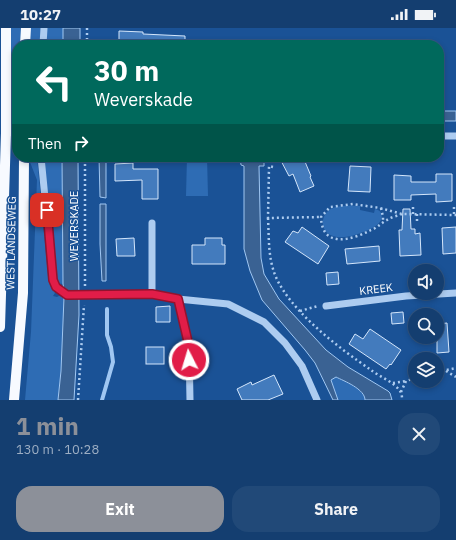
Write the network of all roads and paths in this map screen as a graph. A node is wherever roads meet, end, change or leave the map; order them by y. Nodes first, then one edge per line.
1 (6, 28) edge
2 (26, 28) edge
3 (44, 28) edge
4 (87, 28) edge
5 (26, 40) edge
6 (43, 40) edge
7 (87, 40) edge
8 (12, 132) edge
9 (6, 133) junction
10 (444, 136) edge
11 (456, 136) edge
12 (24, 162) edge
13 (41, 162) edge
14 (85, 162) edge
15 (273, 167) dead end
16 (413, 207) dead end
17 (454, 207) dead end
18 (380, 208) junction
19 (402, 214) junction
20 (417, 214) junction
21 (413, 215) junction
22 (455, 215) edge
23 (321, 217) junction
24 (268, 218) junction
25 (152, 222) dead end
26 (383, 222) junction
27 (417, 223) dead end
28 (456, 293) edge
29 (152, 294) junction
30 (82, 295) junction
31 (178, 299) junction
32 (326, 306) joint
33 (300, 311) junction
34 (0, 327) edge
35 (456, 368) edge
36 (446, 371) joint
37 (456, 377) edge
38 (406, 381) joint
39 (392, 384) junction
40 (401, 392) junction
41 (14, 400) edge
42 (78, 400) edge
43 (190, 400) edge
44 (317, 400) edge
45 (402, 400) edge

1 - 9 main road, WESTLANDSEWEG
2 - 5 main road
3 - 6 street
4 - 7 path
8 - 9 street
9 - 34 main road, WESTLANDSEWEG
10 - 11 street
12 - 41 main road, WESTLANDSEWEG
13 - 30 street, WEVERSKADE
14 - 30 path, WEVERSKADE
15 - 24 path
16 - 21 path
17 - 22 path
18 - 19 path
18 - 23 path
18 - 26 path
19 - 21 path
19 - 26 path
20 - 21 path
20 - 22 path
20 - 27 path
23 - 24 path
23 - 26 path
24 - 33 path
25 - 29 street
28 - 32 street, KREEK
29 - 30 street, WEVERSKADE
29 - 31 street, WEVERSKADE
30 - 42 path, WEVERSKADE
31 - 43 street
31 - 44 street, WEVERSKADE
32 - 33 path
33 - 39 path
35 - 36 path
36 - 37 path
38 - 39 path
38 - 40 path
39 - 40 path
40 - 45 path

